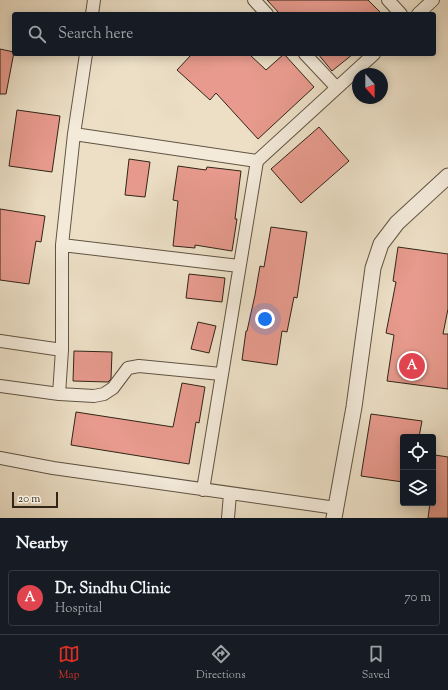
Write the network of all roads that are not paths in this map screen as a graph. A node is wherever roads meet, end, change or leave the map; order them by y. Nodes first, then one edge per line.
1 (94, 0) edge
2 (254, 0) edge
3 (388, 0) edge
4 (433, 0) edge
5 (92, 12) edge
6 (265, 12) edge
7 (399, 12) edge
8 (420, 12) edge
9 (86, 56) edge
10 (307, 56) edge
11 (372, 56) edge
12 (337, 88) junction
13 (74, 134) junction
14 (257, 161) junction
15 (448, 176) edge
16 (62, 244) junction
17 (239, 266) junction
18 (0, 341) edge
19 (62, 350) junction
20 (221, 374) junction
21 (0, 386) edge
22 (59, 394) junction
23 (0, 458) edge
24 (203, 490) junction
25 (230, 494) junction
26 (335, 513) edge
27 (228, 518) edge

1 - 5 street
2 - 6 street
3 - 7 street
4 - 8 street
9 - 13 street
10 - 12 street
11 - 12 street
12 - 14 street
13 - 14 street
13 - 16 street
14 - 17 street
15 - 26 street
16 - 17 street
16 - 19 street
17 - 20 street
18 - 19 street
19 - 22 street
20 - 22 street
20 - 24 street
21 - 22 street
23 - 24 street
24 - 25 street
25 - 26 street
25 - 27 street

